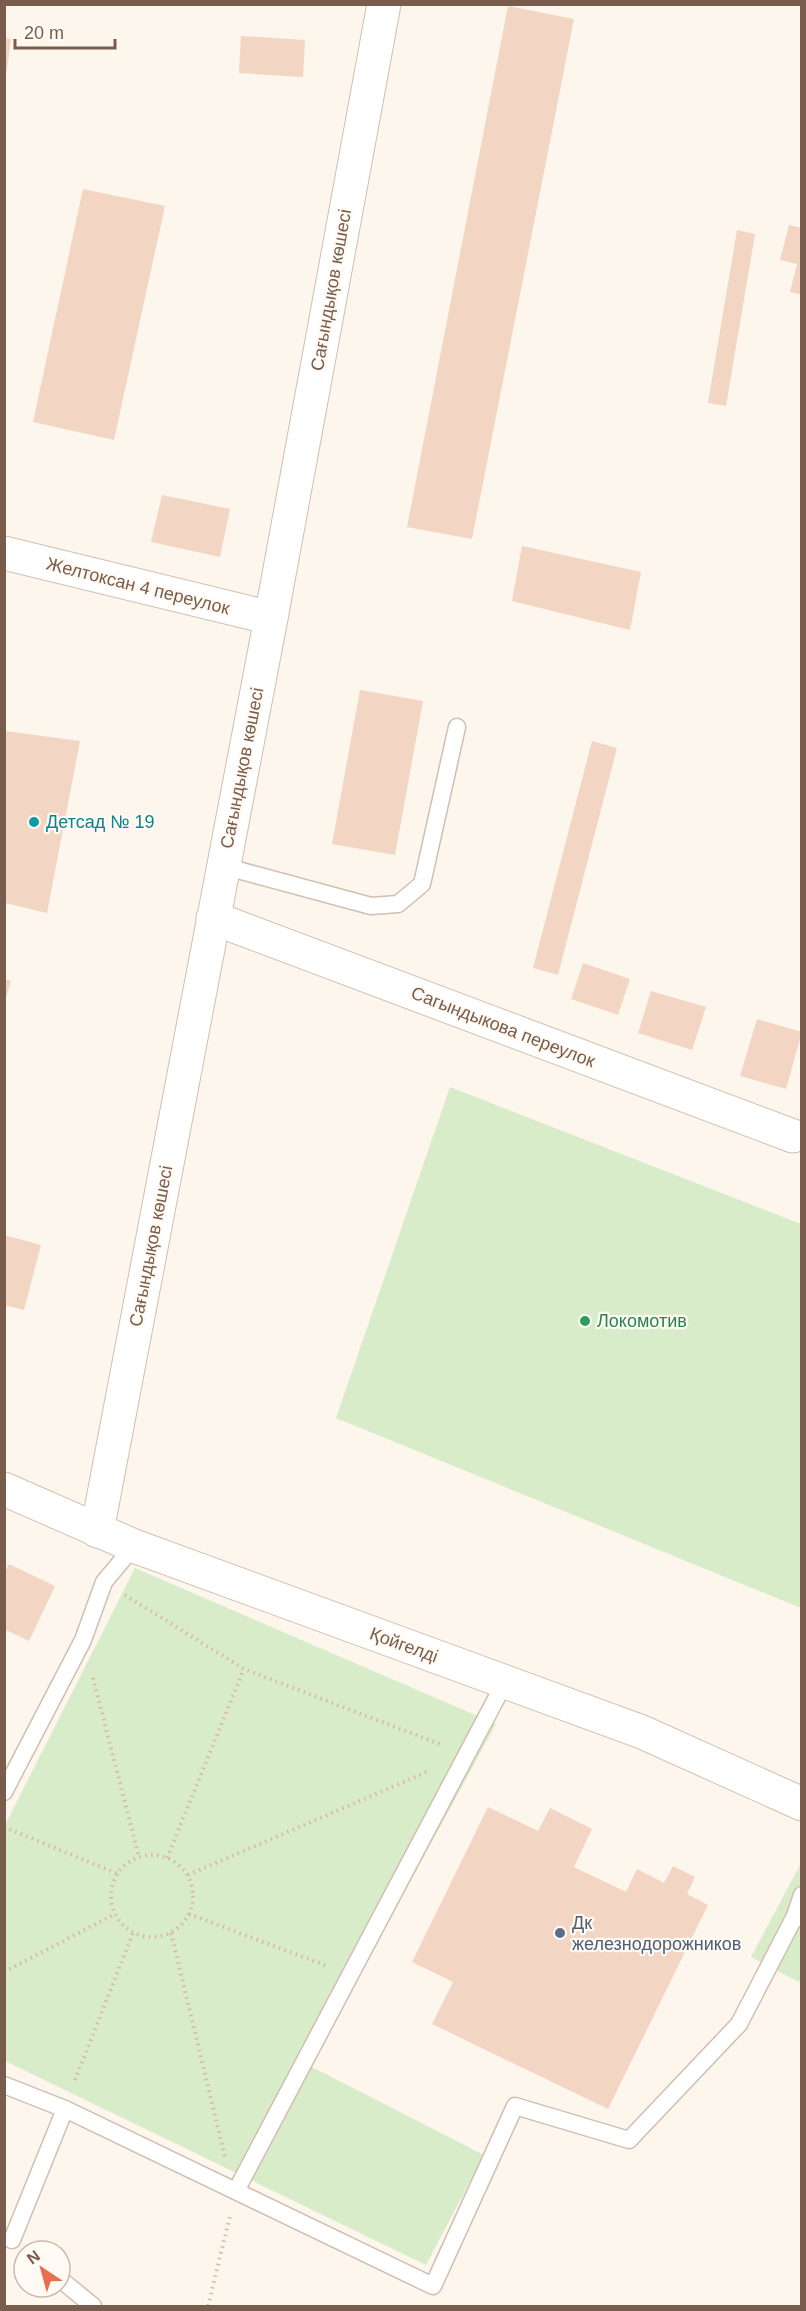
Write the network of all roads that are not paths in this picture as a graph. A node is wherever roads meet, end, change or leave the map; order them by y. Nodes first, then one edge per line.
1 (384, 4) edge
2 (4, 554) edge
3 (271, 618) junction
4 (457, 727) dead end
5 (223, 866) junction
6 (213, 918) junction
7 (793, 1136) dead end
8 (4, 1489) edge
9 (97, 1531) junction
10 (134, 1546) junction
11 (505, 1682) junction
12 (4, 1792) edge
13 (801, 1804) edge
14 (801, 1895) edge
15 (798, 1917) edge
16 (4, 2085) edge
17 (65, 2109) junction
18 (236, 2191) junction
19 (8, 2237) edge
20 (72, 2289) edge
21 (93, 2307) edge

1 - 3 street, Сағындықов көшесі
2 - 3 street, Желтоксан 4 переулок
3 - 5 street, Сағындықов көшесі
4 - 5 lane
5 - 6 street, Сағындықов көшесі
6 - 7 street, Сагындыкова переулок
6 - 9 street, Сағындықов көшесі
8 - 9 street, Қойгелді
9 - 10 street, Қойгелді
10 - 11 street, Қойгелді
10 - 12 lane
11 - 13 street, Қойгелді
11 - 18 lane
14 - 15 lane
15 - 18 lane
16 - 17 lane
17 - 18 lane
17 - 19 lane
20 - 21 lane

